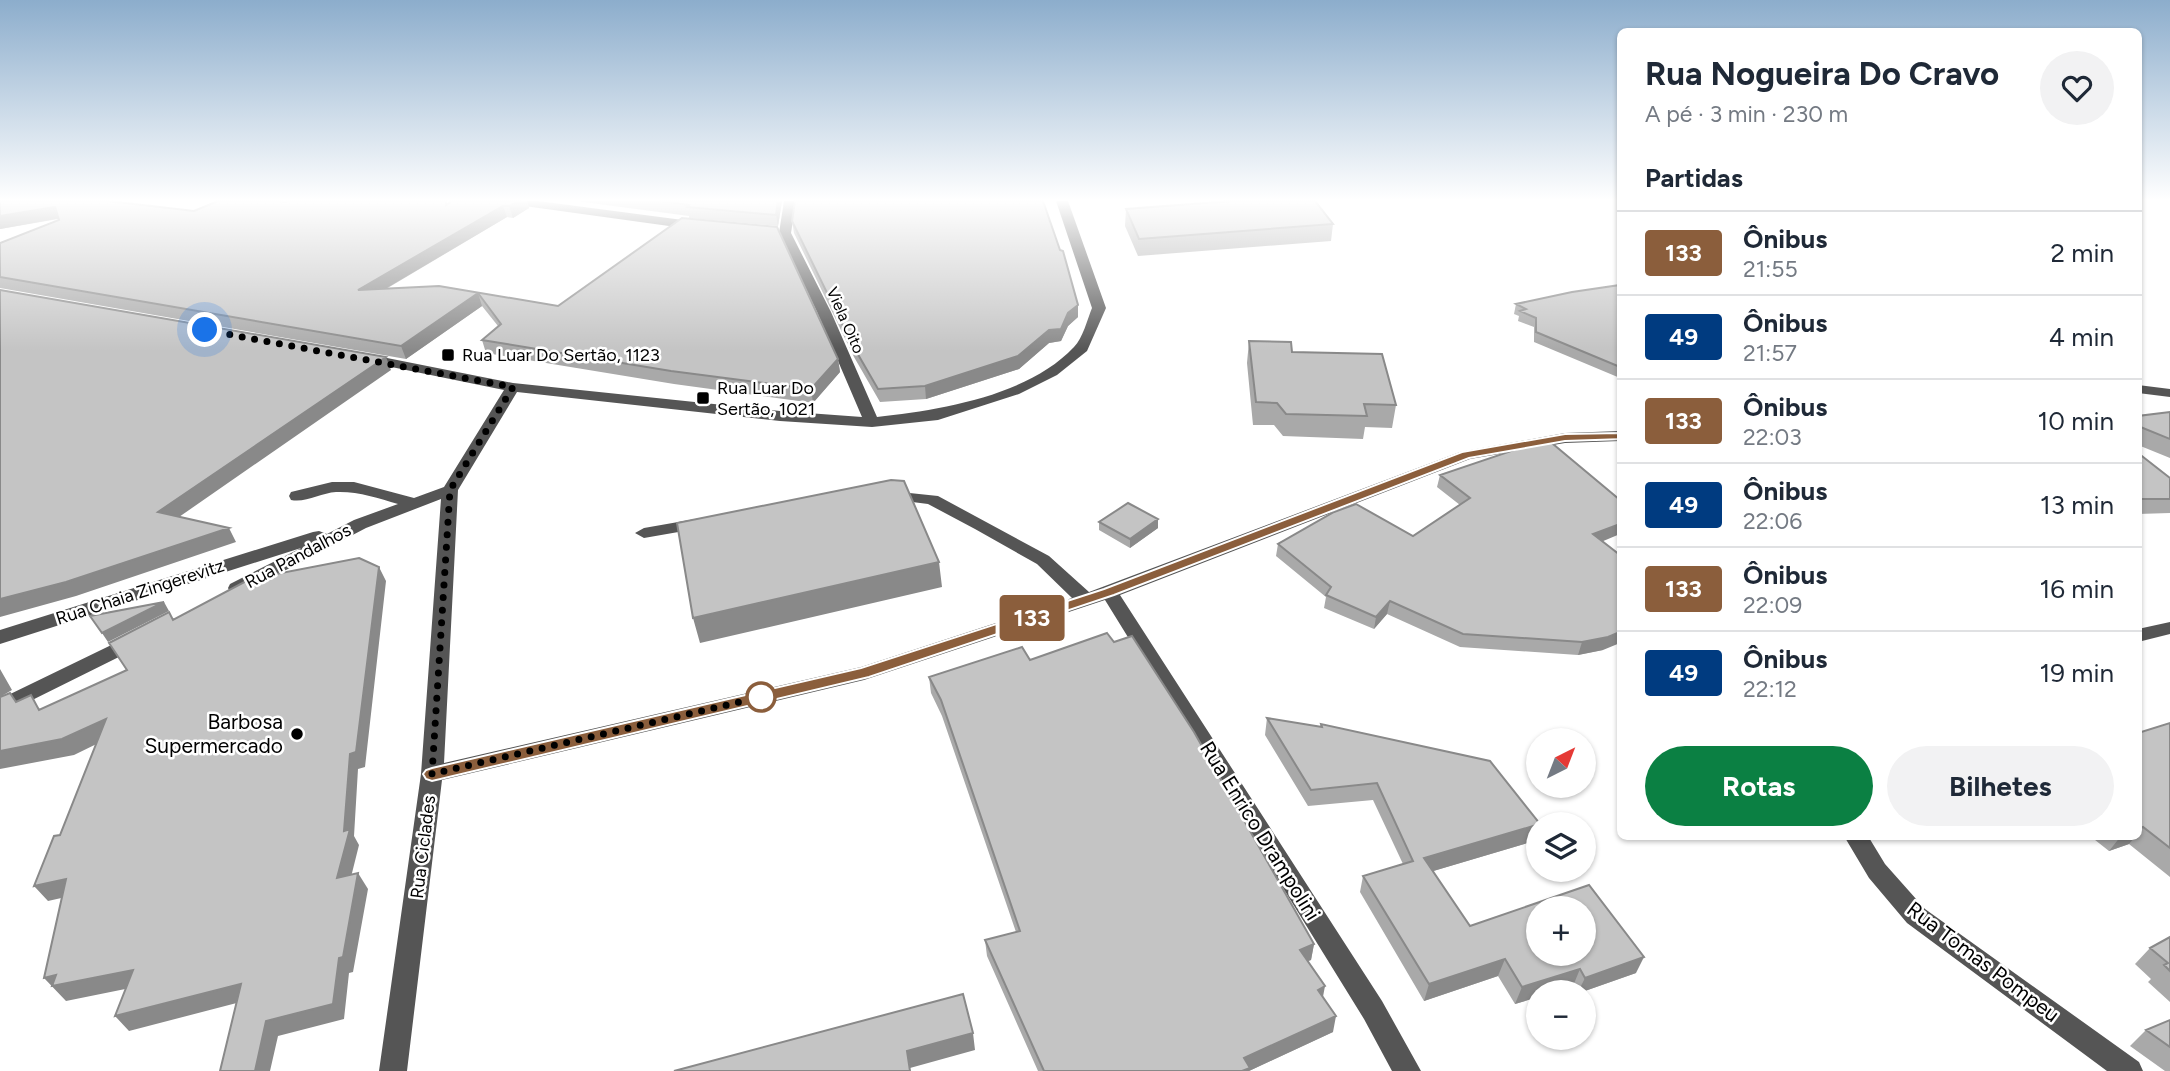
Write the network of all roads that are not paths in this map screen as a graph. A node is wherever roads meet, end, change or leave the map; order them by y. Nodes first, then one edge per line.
1 (788, 251) edge
2 (1079, 251) edge
3 (350, 355) edge
4 (513, 387) junction
5 (2142, 390) edge
6 (2170, 393) edge
7 (872, 422) junction
8 (1617, 436) edge
9 (450, 490) junction
10 (297, 496) dead end
11 (865, 496) edge
12 (415, 503) junction
13 (713, 521) edge
14 (360, 524) junction
15 (644, 533) dead end
16 (1109, 592) junction
17 (216, 600) edge
18 (1086, 600) junction
19 (2170, 628) edge
20 (147, 634) edge
21 (2142, 635) edge
22 (0, 637) edge
23 (0, 708) edge
24 (432, 774) junction
25 (1858, 840) edge
26 (393, 1071) edge
27 (1407, 1071) edge
28 (2129, 1071) edge

1 - 7 street, Viela Oito
2 - 7 street
3 - 4 street
4 - 7 street
4 - 9 street, Rua Ciclades
5 - 6 street
8 - 16 street
9 - 12 street, Rua Pandalhos
9 - 24 street, Rua Ciclades
10 - 12 street
11 - 18 street
12 - 14 street, Rua Pandalhos
13 - 15 street
14 - 17 street, Rua Pandalhos
14 - 22 street, Rua Chaia Zingerevitz
16 - 18 street
16 - 27 street, Rua Enrico Drampolini
18 - 24 street
19 - 21 street
20 - 23 street
24 - 26 street, Rua Ciclades
25 - 28 street, Rua Tomas Pompeu

